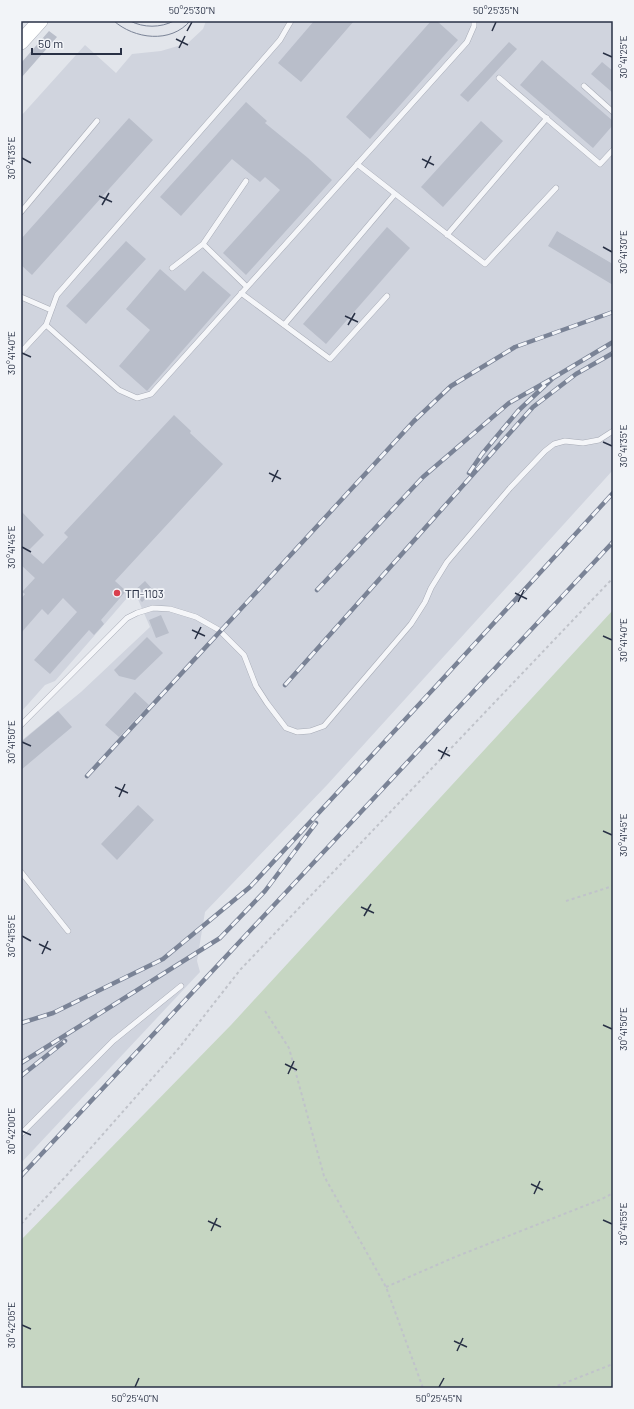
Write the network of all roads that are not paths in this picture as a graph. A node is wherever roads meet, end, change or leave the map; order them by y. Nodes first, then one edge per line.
1 (40, 21) edge
2 (291, 21) edge
3 (474, 21) edge
4 (21, 42) edge
5 (500, 78) dead end
6 (584, 86) dead end
7 (613, 112) edge
8 (547, 118) junction
9 (97, 121) dead end
10 (613, 150) edge
11 (357, 164) junction
12 (246, 180) dead end
13 (556, 188) dead end
14 (395, 194) junction
15 (21, 212) edge
16 (447, 235) junction
17 (203, 244) junction
18 (172, 268) dead end
19 (247, 287) junction
20 (241, 293) junction
21 (388, 296) dead end
22 (21, 297) edge
23 (51, 310) junction
24 (46, 325) junction
25 (284, 325) junction
26 (21, 352) edge
27 (613, 431) edge
28 (21, 725) edge
29 (21, 872) edge
30 (68, 931) dead end
31 (181, 986) dead end
32 (21, 1134) edge

1 - 4 main road
2 - 23 lane
3 - 11 lane
5 - 8 lane
6 - 7 lane
8 - 10 lane
8 - 16 lane
9 - 15 lane
11 - 14 lane
11 - 19 lane
12 - 17 lane
13 - 16 lane
14 - 16 lane
14 - 25 lane
17 - 18 lane
17 - 19 lane
19 - 20 lane
20 - 24 lane
20 - 25 lane
21 - 25 lane
22 - 23 lane
23 - 24 lane
24 - 26 lane
27 - 28 lane
29 - 30 lane
31 - 32 lane

